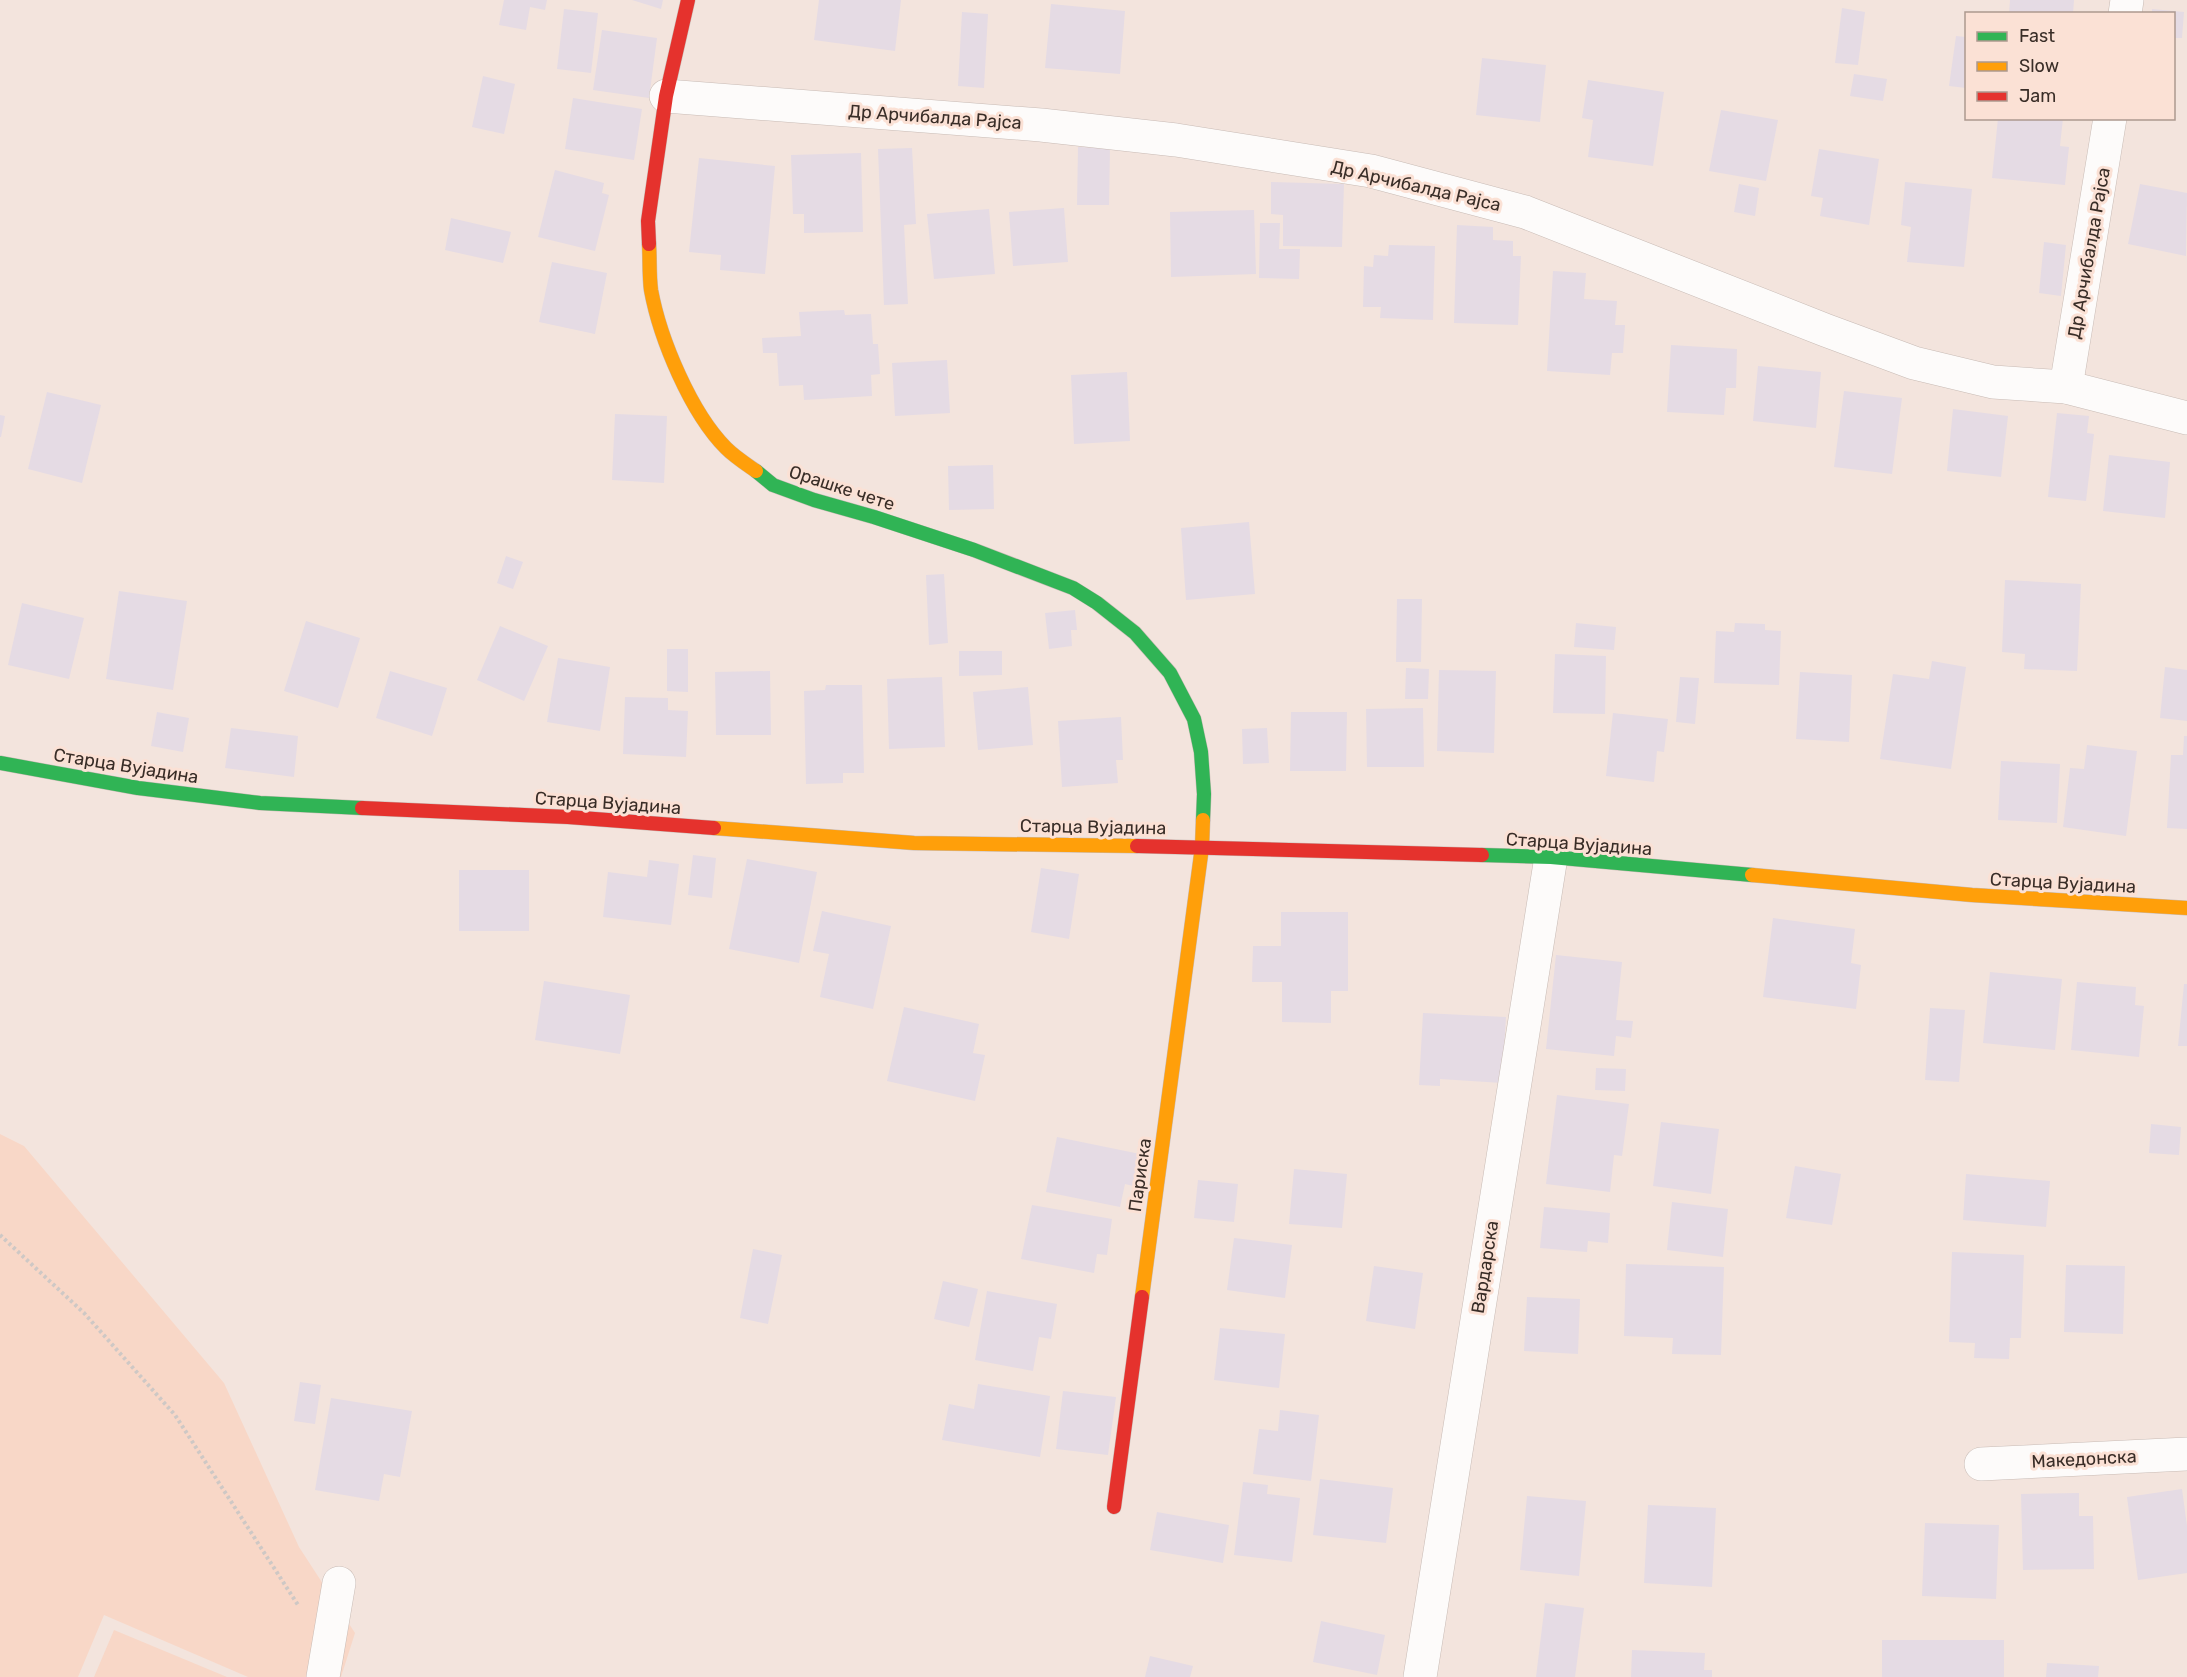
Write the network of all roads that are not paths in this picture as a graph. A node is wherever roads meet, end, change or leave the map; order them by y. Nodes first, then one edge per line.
1 (688, 0) edge
2 (666, 96) junction
3 (2110, 120) edge
4 (2066, 387) junction
5 (2187, 418) edge
6 (0, 763) edge
7 (1202, 848) junction
8 (1551, 857) junction
9 (2187, 908) edge
10 (2187, 1454) edge
11 (1981, 1464) dead end
12 (1114, 1507) dead end
13 (339, 1583) dead end
14 (325, 1664) edge
15 (1420, 1677) edge

1 - 2 street, Орашке чете
2 - 4 street, Др Арчибалда Рајса
2 - 7 street, Орашке чете
3 - 4 street, Др Арчибалда Рајса
4 - 5 street, Др Арчибалда Рајса
6 - 7 street, Старца Вујадина
7 - 8 street, Старца Вујадина
7 - 12 street, Париска
8 - 9 street, Старца Вујадина
8 - 15 street, Вардарска
10 - 11 street, Македонска
13 - 14 street

